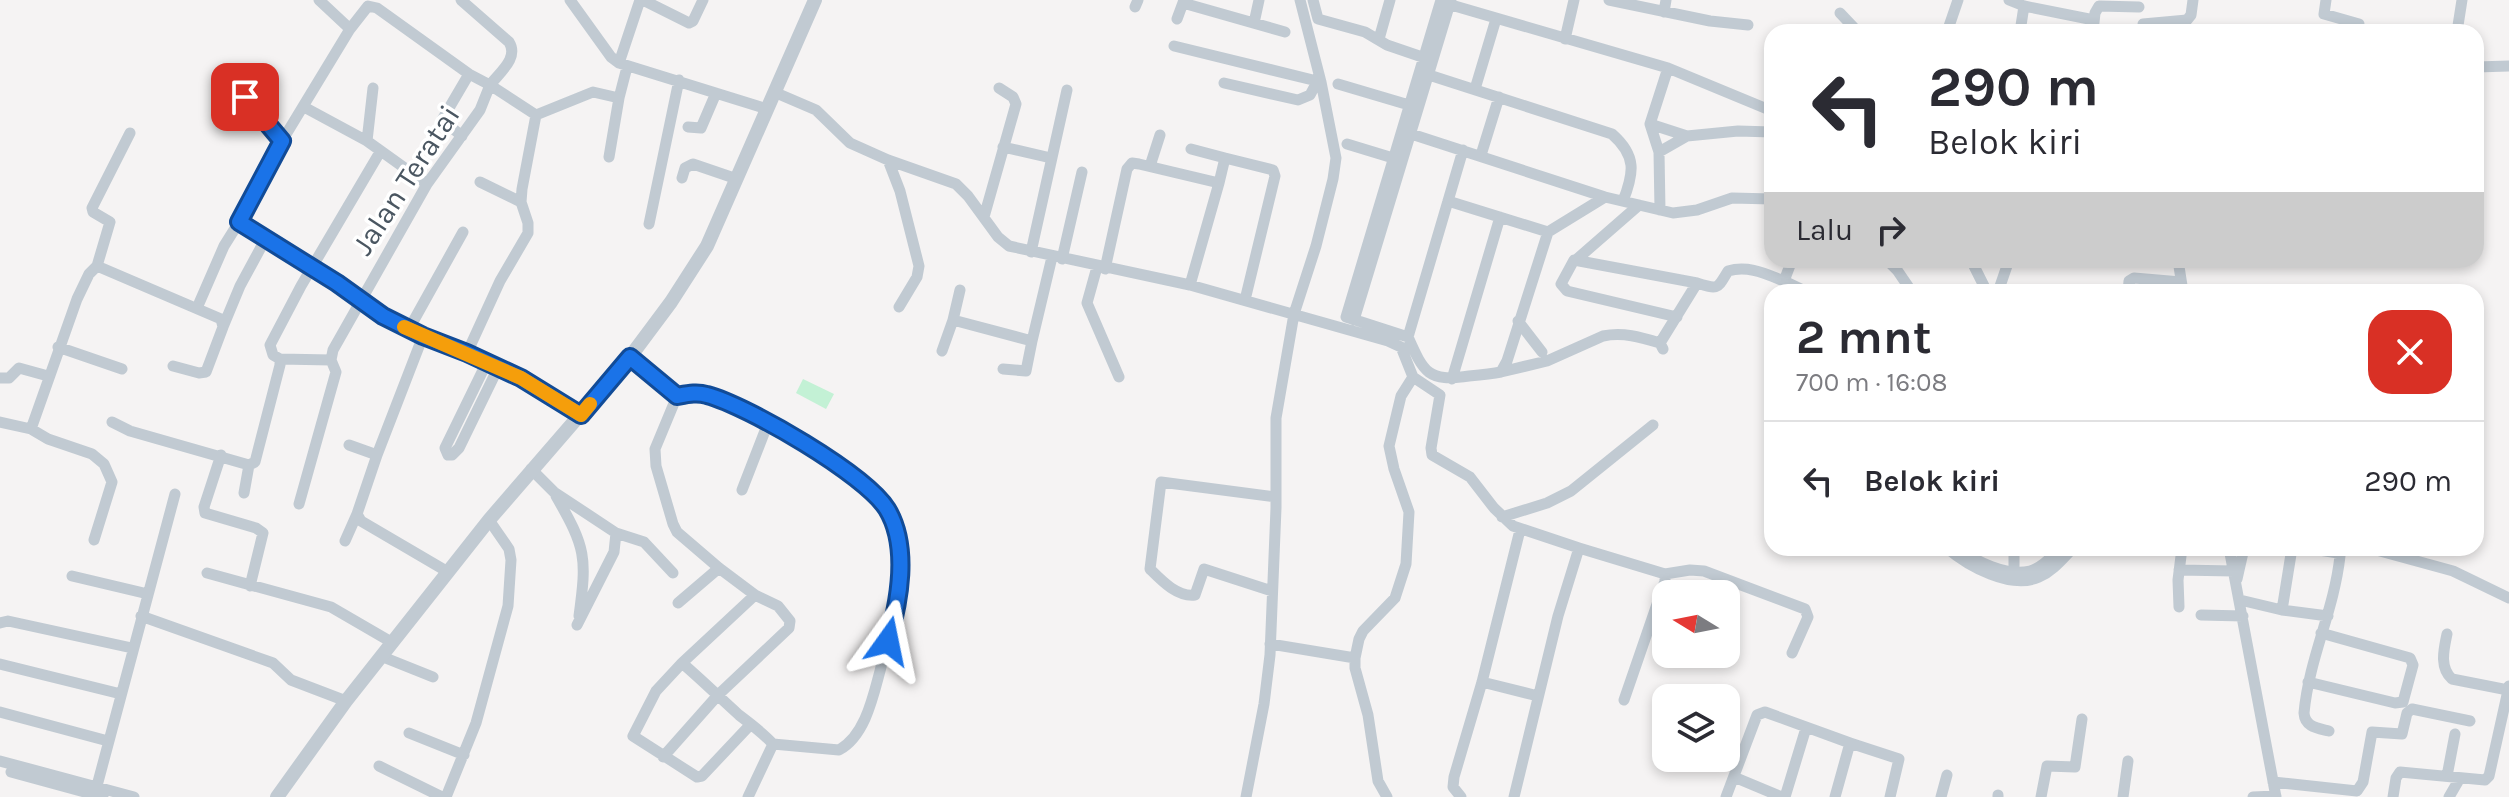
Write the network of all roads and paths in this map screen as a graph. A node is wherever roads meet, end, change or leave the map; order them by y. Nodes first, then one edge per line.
1 (319, 0) edge
2 (461, 0) edge
3 (570, 0) edge
4 (642, 0) edge
5 (703, 0) edge
6 (815, 0) edge
7 (1259, 0) edge
8 (1300, 0) edge
9 (1313, 0) edge
10 (1390, 0) edge
11 (1574, 0) edge
12 (1609, 0) edge
13 (1958, 0) edge
14 (2009, 0) edge
15 (2193, 0) edge
16 (2462, 0) edge
17 (2323, 1) edge
18 (1183, 2) edge
19 (1446, 2) edge
20 (2139, 3) edge
21 (381, 4) edge
22 (1665, 6) edge
23 (2024, 6) junction
24 (1840, 13) dead end
25 (1177, 19) dead end
26 (1496, 19) junction
27 (1254, 23) junction
28 (1850, 24) edge
29 (1950, 24) edge
30 (2021, 24) edge
31 (2087, 24) edge
32 (2094, 24) edge
33 (2142, 24) edge
34 (2165, 24) edge
35 (2359, 24) edge
36 (2458, 24) edge
37 (1748, 25) dead end
38 (350, 29) junction
39 (1285, 32) dead end
40 (1379, 39) junction
41 (1565, 39) junction
42 (1174, 46) dead end
43 (1428, 59) junction
44 (623, 65) junction
45 (2509, 66) edge
46 (2484, 67) edge
47 (1668, 68) junction
48 (469, 74) junction
49 (1429, 75) junction
50 (679, 80) junction
51 (1319, 82) junction
52 (1224, 83) dead end
53 (1338, 84) dead end
54 (490, 85) junction
55 (373, 88) dead end
56 (999, 88) dead end
57 (1475, 89) junction
58 (1067, 90) dead end
59 (240, 91) dead end
60 (774, 92) junction
61 (716, 93) junction
62 (1499, 97) junction
63 (619, 98) junction
64 (1409, 105) junction
65 (304, 107) junction
66 (1764, 108) edge
67 (767, 109) junction
68 (536, 115) junction
69 (1650, 124) junction
70 (688, 127) dead end
71 (1764, 132) edge
72 (130, 133) dead end
73 (1406, 133) junction
74 (1160, 135) dead end
75 (462, 136) junction
76 (1687, 136) junction
77 (282, 141) junction
78 (367, 141) junction
79 (1347, 144) dead end
80 (1003, 147) junction
81 (1191, 149) dead end
82 (1463, 150) junction
83 (380, 152) junction
84 (1659, 152) junction
85 (1481, 155) junction
86 (609, 157) dead end
87 (1051, 158) junction
88 (1225, 158) junction
89 (1393, 158) junction
90 (888, 160) junction
91 (1150, 166) junction
92 (1082, 172) dead end
93 (682, 178) dead end
94 (737, 179) junction
95 (480, 182) dead end
96 (1219, 183) junction
97 (427, 184) junction
98 (1605, 197) junction
99 (1764, 198) edge
100 (1448, 201) junction
101 (1623, 201) junction
102 (521, 202) junction
103 (1639, 205) junction
104 (1660, 210) junction
105 (984, 217) junction
106 (1500, 217) junction
107 (239, 222) junction
108 (649, 224) dead end
109 (463, 232) dead end
110 (1548, 232) junction
111 (266, 238) junction
112 (1031, 252) junction
113 (1057, 258) junction
114 (1576, 260) junction
115 (97, 266) junction
116 (313, 267) junction
117 (1101, 268) junction
118 (1789, 268) edge
119 (1784, 281) junction
120 (1697, 283) junction
121 (1790, 284) edge
122 (2129, 284) edge
123 (2166, 284) edge
124 (1190, 285) junction
125 (960, 290) dead end
126 (360, 299) junction
127 (1245, 300) junction
128 (899, 307) dead end
129 (197, 308) junction
130 (1294, 314) junction
131 (1677, 317) junction
132 (1350, 319) junction
133 (953, 320) junction
134 (1518, 321) junction
135 (223, 327) junction
136 (409, 329) junction
137 (423, 336) junction
138 (1408, 337) junction
139 (1032, 341) junction
140 (58, 347) junction
141 (942, 351) dead end
142 (1542, 352) dead end
143 (467, 353) junction
144 (630, 357) junction
145 (280, 359) junction
146 (331, 360) junction
147 (492, 365) junction
148 (173, 366) dead end
149 (122, 369) dead end
150 (1003, 369) dead end
151 (1501, 372) junction
152 (48, 376) junction
153 (1119, 377) dead end
154 (1413, 377) junction
155 (0, 378) edge
156 (1452, 379) junction
157 (483, 382) junction
158 (677, 396) junction
159 (581, 415) junction
160 (0, 422) edge
161 (112, 422) dead end
162 (768, 423) junction
163 (1653, 425) dead end
164 (31, 429) junction
165 (349, 445) dead end
166 (221, 455) junction
167 (377, 455) junction
168 (249, 465) junction
169 (531, 469) junction
170 (742, 490) dead end
171 (554, 492) junction
172 (244, 493) dead end
173 (175, 494) dead end
174 (1276, 497) junction
175 (299, 504) dead end
176 (357, 514) junction
177 (1502, 517) junction
178 (489, 520) junction
179 (1520, 530) junction
180 (616, 533) junction
181 (94, 540) dead end
182 (345, 541) dead end
183 (1579, 548) junction
184 (1956, 556) edge
185 (1972, 556) edge
186 (2014, 556) edge
187 (2050, 556) edge
188 (2065, 556) edge
189 (2181, 556) edge
190 (2231, 556) edge
191 (2241, 556) edge
192 (2291, 556) edge
193 (2340, 556) edge
194 (2398, 556) edge
195 (719, 568) junction
196 (2179, 570) junction
197 (2014, 571) junction
198 (448, 572) junction
199 (207, 573) dead end
200 (673, 573) dead end
201 (1665, 574) junction
202 (2235, 575) junction
203 (72, 576) dead end
204 (250, 586) junction
205 (1272, 591) junction
206 (148, 594) junction
207 (755, 595) junction
208 (2509, 598) edge
209 (2240, 600) junction
210 (678, 603) dead end
211 (2179, 607) dead end
212 (2282, 610) junction
213 (2201, 615) dead end
214 (141, 616) junction
215 (2243, 616) junction
216 (2328, 616) junction
217 (0, 623) edge
218 (2321, 633) junction
219 (2447, 634) dead end
220 (393, 643) junction
221 (1270, 644) junction
222 (132, 648) junction
223 (1792, 653) dead end
224 (383, 657) junction
225 (1355, 658) junction
226 (682, 663) junction
227 (0, 664) edge
228 (433, 677) dead end
229 (1482, 682) junction
230 (2308, 682) junction
231 (2509, 688) edge
232 (121, 694) junction
233 (718, 695) junction
234 (1538, 696) junction
235 (1624, 700) dead end
236 (346, 701) junction
237 (0, 712) edge
238 (2082, 719) dead end
239 (2470, 721) dead end
240 (751, 724) junction
241 (1806, 728) junction
242 (2329, 731) dead end
243 (409, 733) dead end
244 (2455, 734) dead end
245 (108, 741) junction
246 (1850, 743) junction
247 (773, 744) junction
248 (464, 755) junction
249 (663, 757) junction
250 (0, 761) edge
251 (2128, 761) dead end
252 (379, 766) dead end
253 (0, 769) edge
254 (1947, 775) dead end
255 (2447, 776) junction
256 (1734, 777) junction
257 (2460, 778) junction
258 (2273, 782) junction
259 (97, 794) edge
260 (2276, 796) edge
261 (134, 797) edge
262 (277, 797) edge
263 (444, 797) edge
264 (748, 797) edge
265 (1246, 797) edge
266 (1387, 797) edge
267 (1461, 797) edge
268 (1514, 797) edge
269 (1726, 797) edge
270 (1783, 797) edge
271 (1835, 797) edge
272 (1890, 797) edge
273 (1941, 797) edge
274 (2041, 797) edge
275 (2123, 797) edge
276 (2253, 797) edge
277 (2393, 797) edge
278 (2449, 797) edge

1 - 38 street
2 - 54 street, Jalan Teratai
3 - 44 street
4 - 5 street
4 - 44 street
6 - 60 street
7 - 27 street
8 - 51 street
9 - 40 street
10 - 40 street
11 - 41 street
12 - 22 street
13 - 29 street
14 - 23 street
15 - 34 street
16 - 36 street
17 - 35 street
18 - 25 street
18 - 27 street
19 - 26 street
19 - 43 street
20 - 32 street
20 - 33 street
21 - 38 street
21 - 48 street
22 - 37 street
23 - 30 street
23 - 31 street
24 - 28 street
26 - 41 street
26 - 57 street
27 - 39 street
38 - 65 street
40 - 43 street
41 - 47 street
42 - 51 street
43 - 49 street
43 - 64 street
44 - 50 street
44 - 63 street
45 - 46 street
47 - 66 street
47 - 69 street
48 - 54 street
48 - 75 street
49 - 57 street
49 - 73 street
50 - 61 street
50 - 108 street
51 - 52 street
51 - 130 street
53 - 64 street
54 - 68 street
54 - 75 street, Jalan Teratai
55 - 78 street
56 - 80 street
57 - 62 street
58 - 87 street
59 - 77 street
60 - 67 street
60 - 90 street
61 - 67 street
61 - 70 street
62 - 85 street
62 - 101 street
63 - 68 street
63 - 86 street
64 - 73 street
65 - 77 street
65 - 78 street
67 - 94 street
68 - 102 street
69 - 76 street
69 - 84 street
71 - 76 street
72 - 115 street
73 - 82 street
73 - 89 street
73 - 132 street
74 - 91 street
75 - 97 street, Jalan Teratai
76 - 84 street
77 - 107 street
78 - 83 street
79 - 89 street
80 - 87 street
80 - 105 street
81 - 88 street
82 - 85 street
82 - 100 street
83 - 97 street
83 - 116 street
84 - 104 street
85 - 98 street
87 - 112 street
88 - 96 street
88 - 127 street
89 - 132 street
90 - 105 street
90 - 128 street
91 - 96 street
91 - 117 street
92 - 113 street
93 - 94 street
94 - 144 street
95 - 102 street
96 - 124 street
97 - 126 street, Jalan Teratai
98 - 101 street
98 - 110 street
99 - 104 street
100 - 106 street
100 - 138 street
101 - 103 street
102 - 143 street
103 - 104 street
103 - 114 street
105 - 112 street
106 - 110 street
106 - 156 street
107 - 111 street
107 - 129 street
109 - 136 street
110 - 134 street
111 - 116 street
111 - 135 street
112 - 113 street
113 - 117 street
113 - 139 street
114 - 120 street
114 - 131 street
115 - 129 street
115 - 140 street
116 - 126 street
116 - 145 street
117 - 124 street
117 - 153 street
118 - 119 street
119 - 120 street
119 - 121 street
120 - 131 street
122 - 123 street
124 - 127 street
125 - 133 street
126 - 136 street
126 - 146 street, Jalan Teratai
127 - 130 street
129 - 135 street
130 - 154 street
130 - 174 street
131 - 151 street
132 - 138 street
133 - 139 street
133 - 141 street
134 - 142 street
134 - 151 street
135 - 148 street
136 - 137 street
137 - 143 street
137 - 167 street
138 - 156 street
139 - 150 street
140 - 149 street
140 - 152 street
143 - 147 street
144 - 158 street
144 - 159 street
145 - 146 street
145 - 168 street
146 - 175 street
147 - 157 street
147 - 159 street
151 - 156 street
152 - 155 street
152 - 164 street
154 - 177 street
154 - 225 street
157 - 157 street
158 - 162 street
158 - 195 street
159 - 169 street
160 - 164 street
161 - 166 street
162 - 170 street
162 - 247 street
163 - 177 street
164 - 181 street
165 - 167 street
166 - 168 street
166 - 204 street
167 - 176 street
168 - 172 street
169 - 171 street
169 - 178 street
171 - 180 street
171 - 180 street
173 - 206 street
174 - 205 street
174 - 205 street
176 - 182 street
176 - 198 street
177 - 179 street
178 - 198 street
178 - 248 street
179 - 183 street
179 - 229 street
180 - 200 street
183 - 201 street
183 - 234 street
184 - 188 street
185 - 197 street
186 - 197 street
187 - 197 street
189 - 196 street
190 - 202 street
191 - 202 street
192 - 212 street
193 - 216 street
194 - 208 street
195 - 207 street
195 - 210 street
196 - 202 street
196 - 211 street
198 - 220 street
199 - 204 street
201 - 223 street
201 - 235 street
202 - 209 street
203 - 206 street
204 - 220 street
205 - 221 street
206 - 214 street
207 - 226 street
207 - 233 street
209 - 212 street
209 - 215 street
212 - 216 street
213 - 215 street
214 - 222 street
214 - 236 street
215 - 258 street
216 - 218 street
217 - 222 street
218 - 230 street
218 - 230 street
219 - 231 street
220 - 224 street
221 - 225 street
221 - 265 street
222 - 232 street
224 - 228 street
224 - 236 street
225 - 266 street
226 - 233 street
226 - 249 street
227 - 232 street
229 - 234 street
229 - 267 street
230 - 242 street
231 - 257 street
232 - 245 street
233 - 240 street
233 - 249 street
234 - 268 street
236 - 262 street
237 - 245 street
238 - 274 street
239 - 258 street
240 - 247 street
240 - 249 street
241 - 246 street
241 - 256 street
241 - 270 street
243 - 248 street
244 - 255 street
245 - 259 street
246 - 271 street
246 - 272 street
247 - 264 street
248 - 263 street
250 - 259 street
251 - 275 street
252 - 263 street
253 - 259 street
254 - 273 street
255 - 257 street
255 - 277 street
256 - 269 street
256 - 270 street
257 - 278 street
258 - 260 street
259 - 261 street
260 - 276 street

